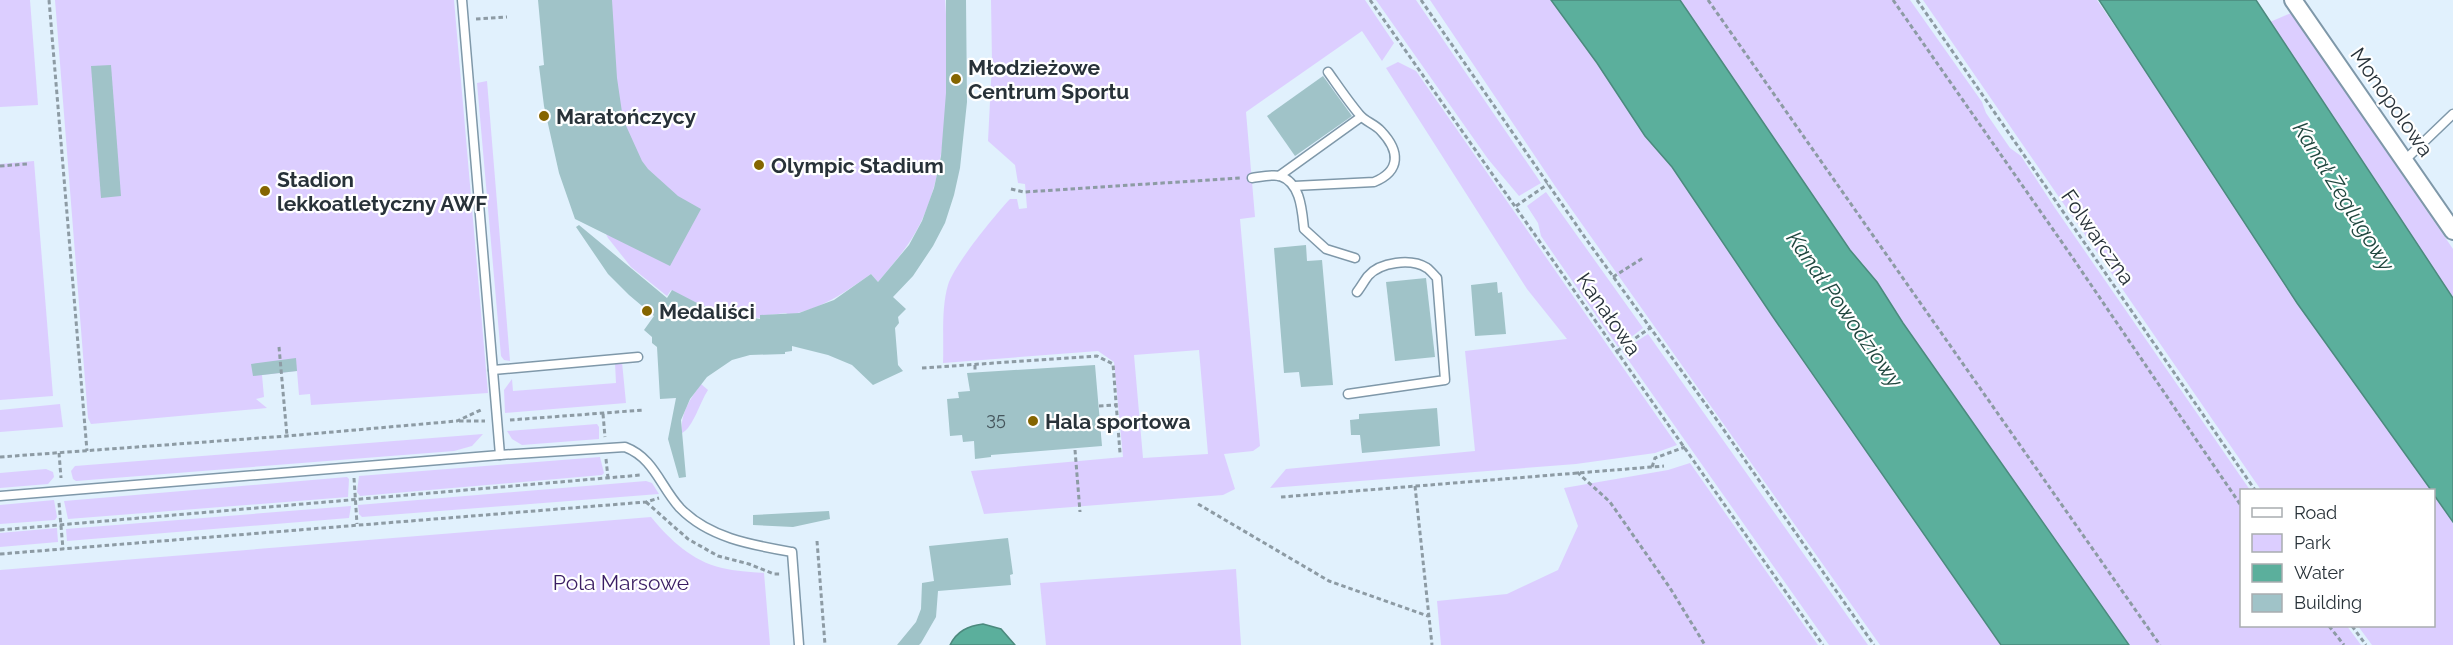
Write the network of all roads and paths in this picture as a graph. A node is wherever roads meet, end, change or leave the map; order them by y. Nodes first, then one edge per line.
1 (49, 0) edge
2 (462, 0) edge
3 (1370, 0) edge
4 (1421, 0) edge
5 (1708, 0) edge
6 (1893, 0) edge
7 (1917, 0) edge
8 (2293, 0) edge
9 (507, 17) dead end
10 (464, 20) junction
11 (1328, 72) dead end
12 (2453, 114) edge
13 (1361, 117) junction
14 (2405, 160) junction
15 (27, 164) dead end
16 (0, 166) edge
17 (1279, 176) junction
18 (1251, 177) joint
19 (1548, 184) junction
20 (1294, 186) junction
21 (1011, 189) dead end
22 (1516, 206) junction
23 (2450, 222) edge
24 (1355, 258) dead end
25 (1643, 258) dead end
26 (1613, 277) junction
27 (1357, 292) dead end
28 (1650, 328) junction
29 (279, 347) dead end
30 (1617, 351) junction
31 (638, 357) dead end
32 (1068, 358) junction
33 (975, 365) junction
34 (1068, 365) dead end
35 (922, 368) dead end
36 (493, 370) junction
37 (975, 372) dead end
38 (1348, 394) dead end
39 (495, 403) junction
40 (1116, 405) junction
41 (1099, 406) dead end
42 (644, 410) dead end
43 (497, 420) junction
44 (457, 421) junction
45 (287, 436) junction
46 (1685, 447) junction
47 (1075, 450) dead end
48 (87, 451) junction
49 (1120, 453) dead end
50 (500, 455) junction
51 (0, 458) edge
52 (1664, 466) dead end
53 (353, 467) junction
54 (1652, 467) junction
55 (1577, 472) junction
56 (657, 474) junction
57 (1415, 486) junction
58 (2254, 489) edge
59 (0, 495) edge
60 (669, 495) junction
61 (1281, 497) dead end
62 (354, 499) junction
63 (1197, 504) dead end
64 (2240, 506) edge
65 (1080, 512) dead end
66 (357, 524) junction
67 (0, 530) edge
68 (817, 542) dead end
69 (0, 554) edge
70 (1428, 616) junction
71 (2330, 627) edge
72 (2353, 627) edge
73 (800, 645) edge
74 (825, 645) edge
75 (1432, 645) edge
76 (1705, 645) edge
77 (1823, 645) edge
78 (1874, 645) edge
79 (2160, 645) edge
80 (2344, 645) edge
81 (2366, 645) edge

1 - 48 path
2 - 10 lane
3 - 22 path, Kanałowa
4 - 19 path
5 - 79 path
6 - 64 path
7 - 58 path, Folwarczna
8 - 14 street, Monopolowa
9 - 10 path
10 - 36 lane
11 - 13 lane
12 - 14 lane
13 - 17 lane
13 - 20 lane
14 - 23 street, Monopolowa
15 - 16 path
17 - 18 lane
17 - 20 lane
18 - 21 path
19 - 22 path
19 - 26 path
20 - 24 lane
22 - 30 path, Kanałowa
25 - 26 path
26 - 28 path
27 - 38 lane
28 - 30 path
28 - 78 path
29 - 45 path
30 - 46 path, Kanałowa
31 - 36 lane
32 - 33 path
32 - 34 path
32 - 40 path
33 - 35 path
33 - 37 path
36 - 39 lane
39 - 43 lane
39 - 44 path
40 - 41 path
40 - 49 path
42 - 43 path
43 - 44 path
43 - 50 lane
44 - 45 path
45 - 48 path
46 - 54 path
46 - 77 path, Kanałowa
47 - 65 path
48 - 51 path
50 - 53 lane
50 - 56 lane
52 - 54 path
53 - 59 lane
53 - 62 path
54 - 55 path
55 - 57 path
55 - 76 path
56 - 60 lane
56 - 62 path
57 - 61 path
57 - 70 path
60 - 66 path
60 - 73 lane
62 - 66 path
62 - 67 path
63 - 70 path
66 - 69 path
68 - 74 path
70 - 75 path
71 - 80 path
72 - 81 path

